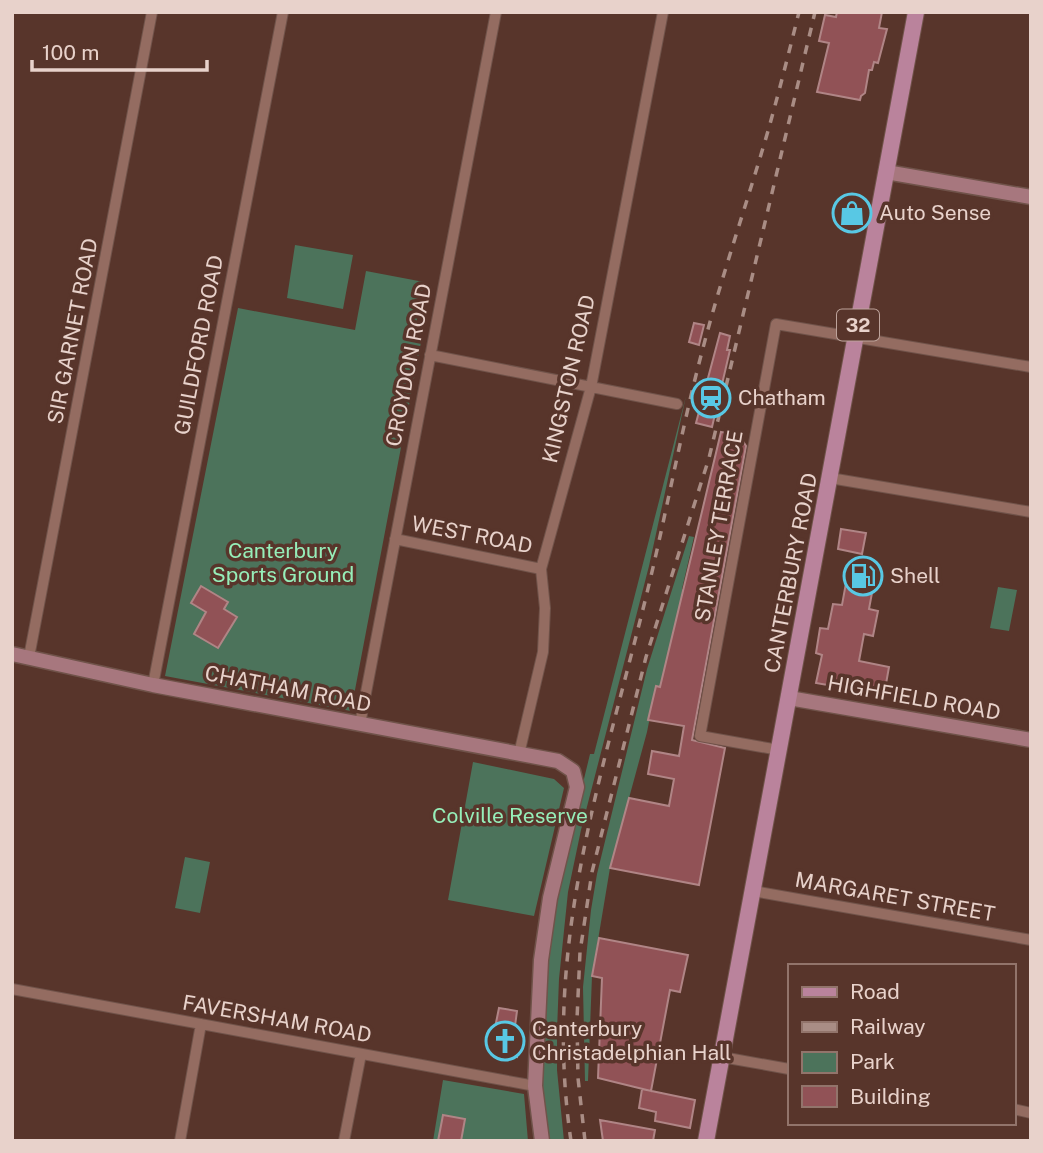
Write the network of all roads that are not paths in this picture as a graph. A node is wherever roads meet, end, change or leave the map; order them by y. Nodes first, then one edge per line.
1 (152, 12) edge
2 (283, 12) edge
3 (496, 12) edge
4 (663, 12) edge
5 (916, 12) edge
6 (886, 172) junction
7 (1031, 197) edge
8 (856, 338) junction
9 (430, 355) junction
10 (1031, 367) edge
11 (591, 387) junction
12 (677, 404) dead end
13 (830, 478) junction
14 (1031, 512) edge
15 (395, 539) junction
16 (541, 569) junction
17 (12, 654) edge
18 (29, 657) junction
19 (153, 685) junction
20 (789, 698) junction
21 (360, 724) junction
22 (1031, 740) edge
23 (779, 750) junction
24 (519, 754) junction
25 (752, 891) junction
26 (1031, 940) edge
27 (12, 989) edge
28 (201, 1024) junction
29 (361, 1054) junction
30 (722, 1057) junction
31 (788, 1069) edge
32 (535, 1086) junction
33 (180, 1141) edge
34 (344, 1141) edge
35 (542, 1141) edge
36 (706, 1141) edge

1 - 18 street, SIR GARNET ROAD
2 - 19 street, GUILDFORD ROAD
3 - 9 street, CROYDON ROAD
4 - 11 street, KINGSTON ROAD
5 - 6 main road, CANTERBURY ROAD / 32
6 - 7 street
6 - 8 main road, CANTERBURY ROAD / 32
8 - 10 street
8 - 13 main road, CANTERBURY ROAD / 32
8 - 23 street, STANLEY TERRACE
9 - 11 street
9 - 15 street, CROYDON ROAD
11 - 12 street
11 - 16 street, KINGSTON ROAD
13 - 14 street
13 - 20 main road, CANTERBURY ROAD / 32
15 - 16 street, WEST ROAD
15 - 21 street, CROYDON ROAD
16 - 24 street, KINGSTON ROAD
17 - 18 street, CHATHAM ROAD
18 - 19 street, CHATHAM ROAD
19 - 21 street, CHATHAM ROAD
20 - 22 street, HIGHFIELD ROAD
20 - 23 main road, CANTERBURY ROAD / 32
21 - 24 street, CHATHAM ROAD
23 - 25 main road, CANTERBURY ROAD / 32
24 - 32 street, CHATHAM ROAD
25 - 26 street, MARGARET STREET
25 - 30 main road, CANTERBURY ROAD / 32
27 - 28 street, FAVERSHAM ROAD
28 - 29 street, FAVERSHAM ROAD
28 - 33 street
29 - 32 street, FAVERSHAM ROAD
29 - 34 street
30 - 31 street
30 - 36 main road, CANTERBURY ROAD / 32
32 - 35 street

